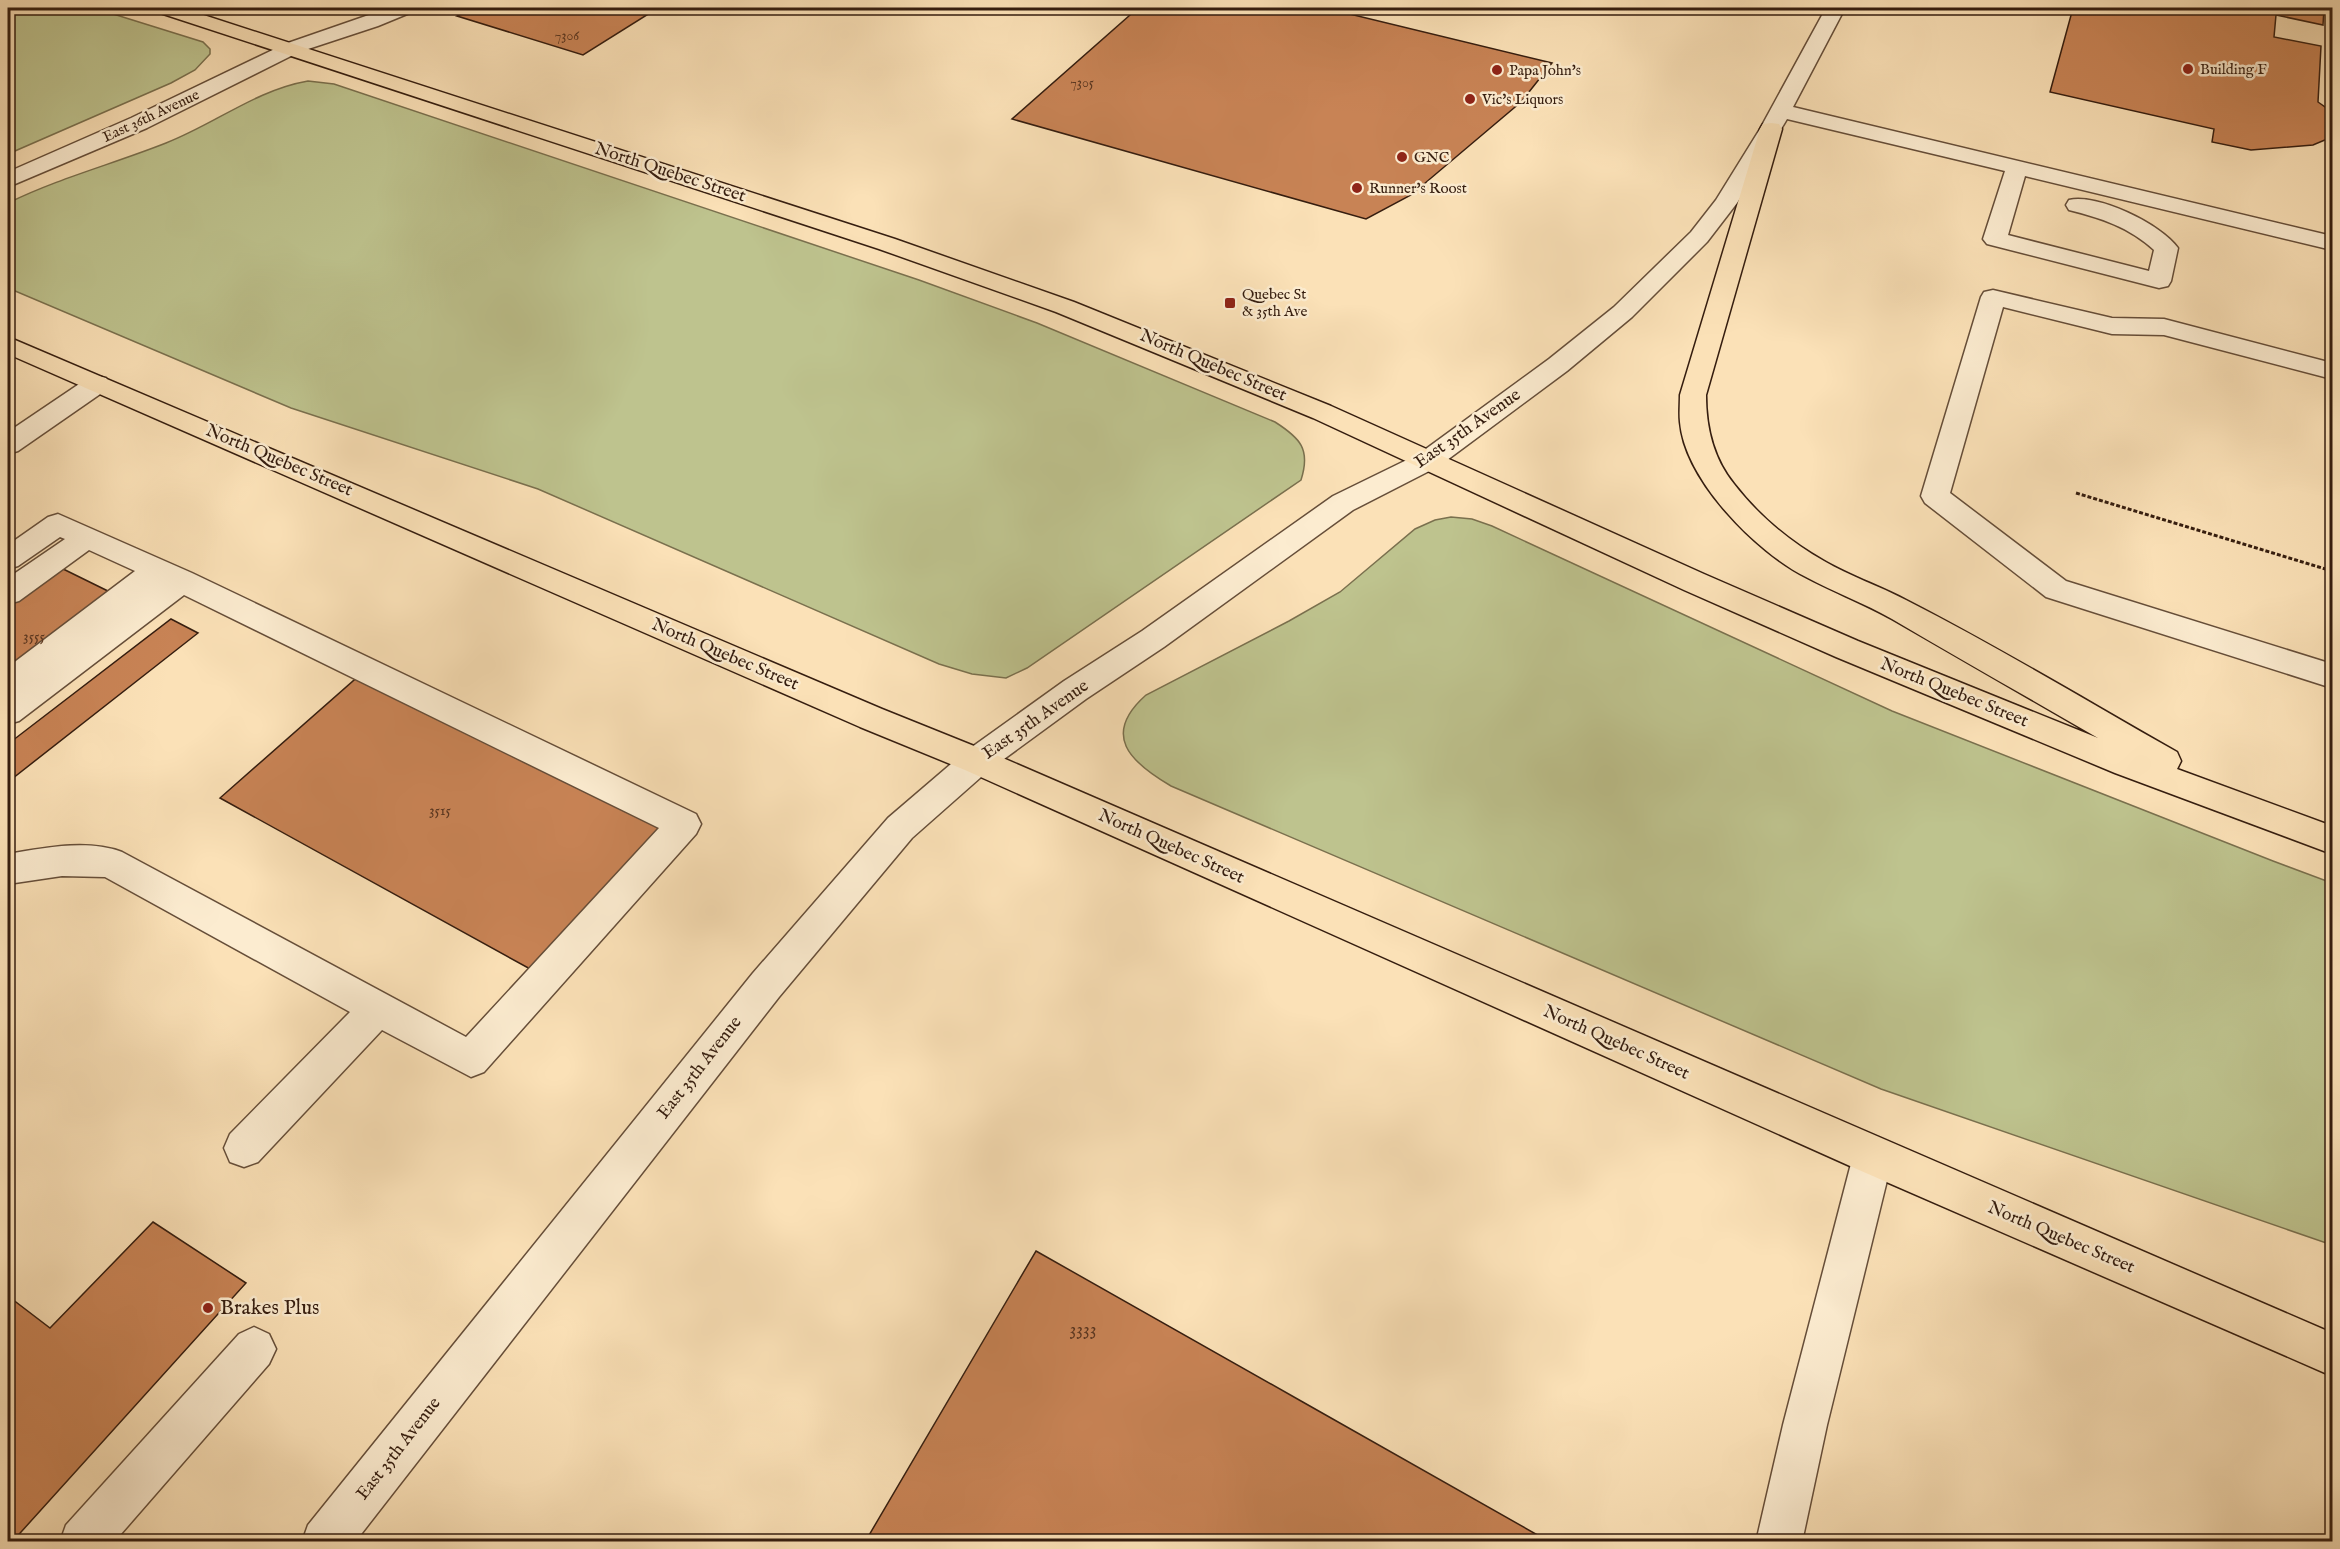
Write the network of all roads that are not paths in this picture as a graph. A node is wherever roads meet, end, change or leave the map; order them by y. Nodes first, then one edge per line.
1 (165, 8) edge
2 (173, 8) edge
3 (405, 8) edge
4 (1832, 8) edge
5 (193, 15) junction
6 (328, 18) dead end
7 (292, 48) junction
8 (1776, 120) junction
9 (1949, 151) junction
10 (2014, 178) junction
11 (8, 180) edge
12 (2119, 215) junction
13 (2332, 225) edge
14 (2332, 243) edge
15 (2332, 258) edge
16 (8, 345) edge
17 (2332, 371) edge
18 (97, 384) junction
19 (8, 445) edge
20 (1429, 460) junction
21 (88, 537) junction
22 (8, 559) edge
23 (169, 576) junction
24 (8, 593) edge
25 (2332, 676) edge
26 (8, 683) edge
27 (8, 712) edge
28 (977, 761) junction
29 (2250, 810) junction
30 (2332, 840) edge
31 (8, 869) edge
32 (378, 1008) junction
33 (244, 1148) dead end
34 (1873, 1156) junction
35 (254, 1349) dead end
36 (2332, 1355) edge
37 (83, 1542) edge
38 (325, 1542) edge
39 (1779, 1542) edge

1 - 5 main road, North Quebec Street
2 - 5 main road
3 - 7 street, East 36th Avenue
4 - 8 street, East 35th Avenue
5 - 7 main road, North Quebec Street
6 - 7 street, East 36th Avenue
7 - 11 street, East 36th Avenue
7 - 20 main road, North Quebec Street
8 - 9 street
8 - 20 street, East 35th Avenue
8 - 29 main road
9 - 10 street
9 - 13 street
10 - 12 street
10 - 12 street
10 - 14 street
12 - 15 street
16 - 18 main road, North Quebec Street
17 - 25 street
18 - 19 street
18 - 28 main road, North Quebec Street
20 - 28 street, East 35th Avenue
20 - 29 main road, North Quebec Street
21 - 22 street
21 - 23 street
21 - 24 street
23 - 26 street
23 - 27 street
23 - 32 street
28 - 34 main road, North Quebec Street
28 - 38 street, East 35th Avenue
29 - 30 main road, North Quebec Street
31 - 32 street
32 - 33 street
34 - 36 main road, North Quebec Street
34 - 39 street
35 - 37 street

